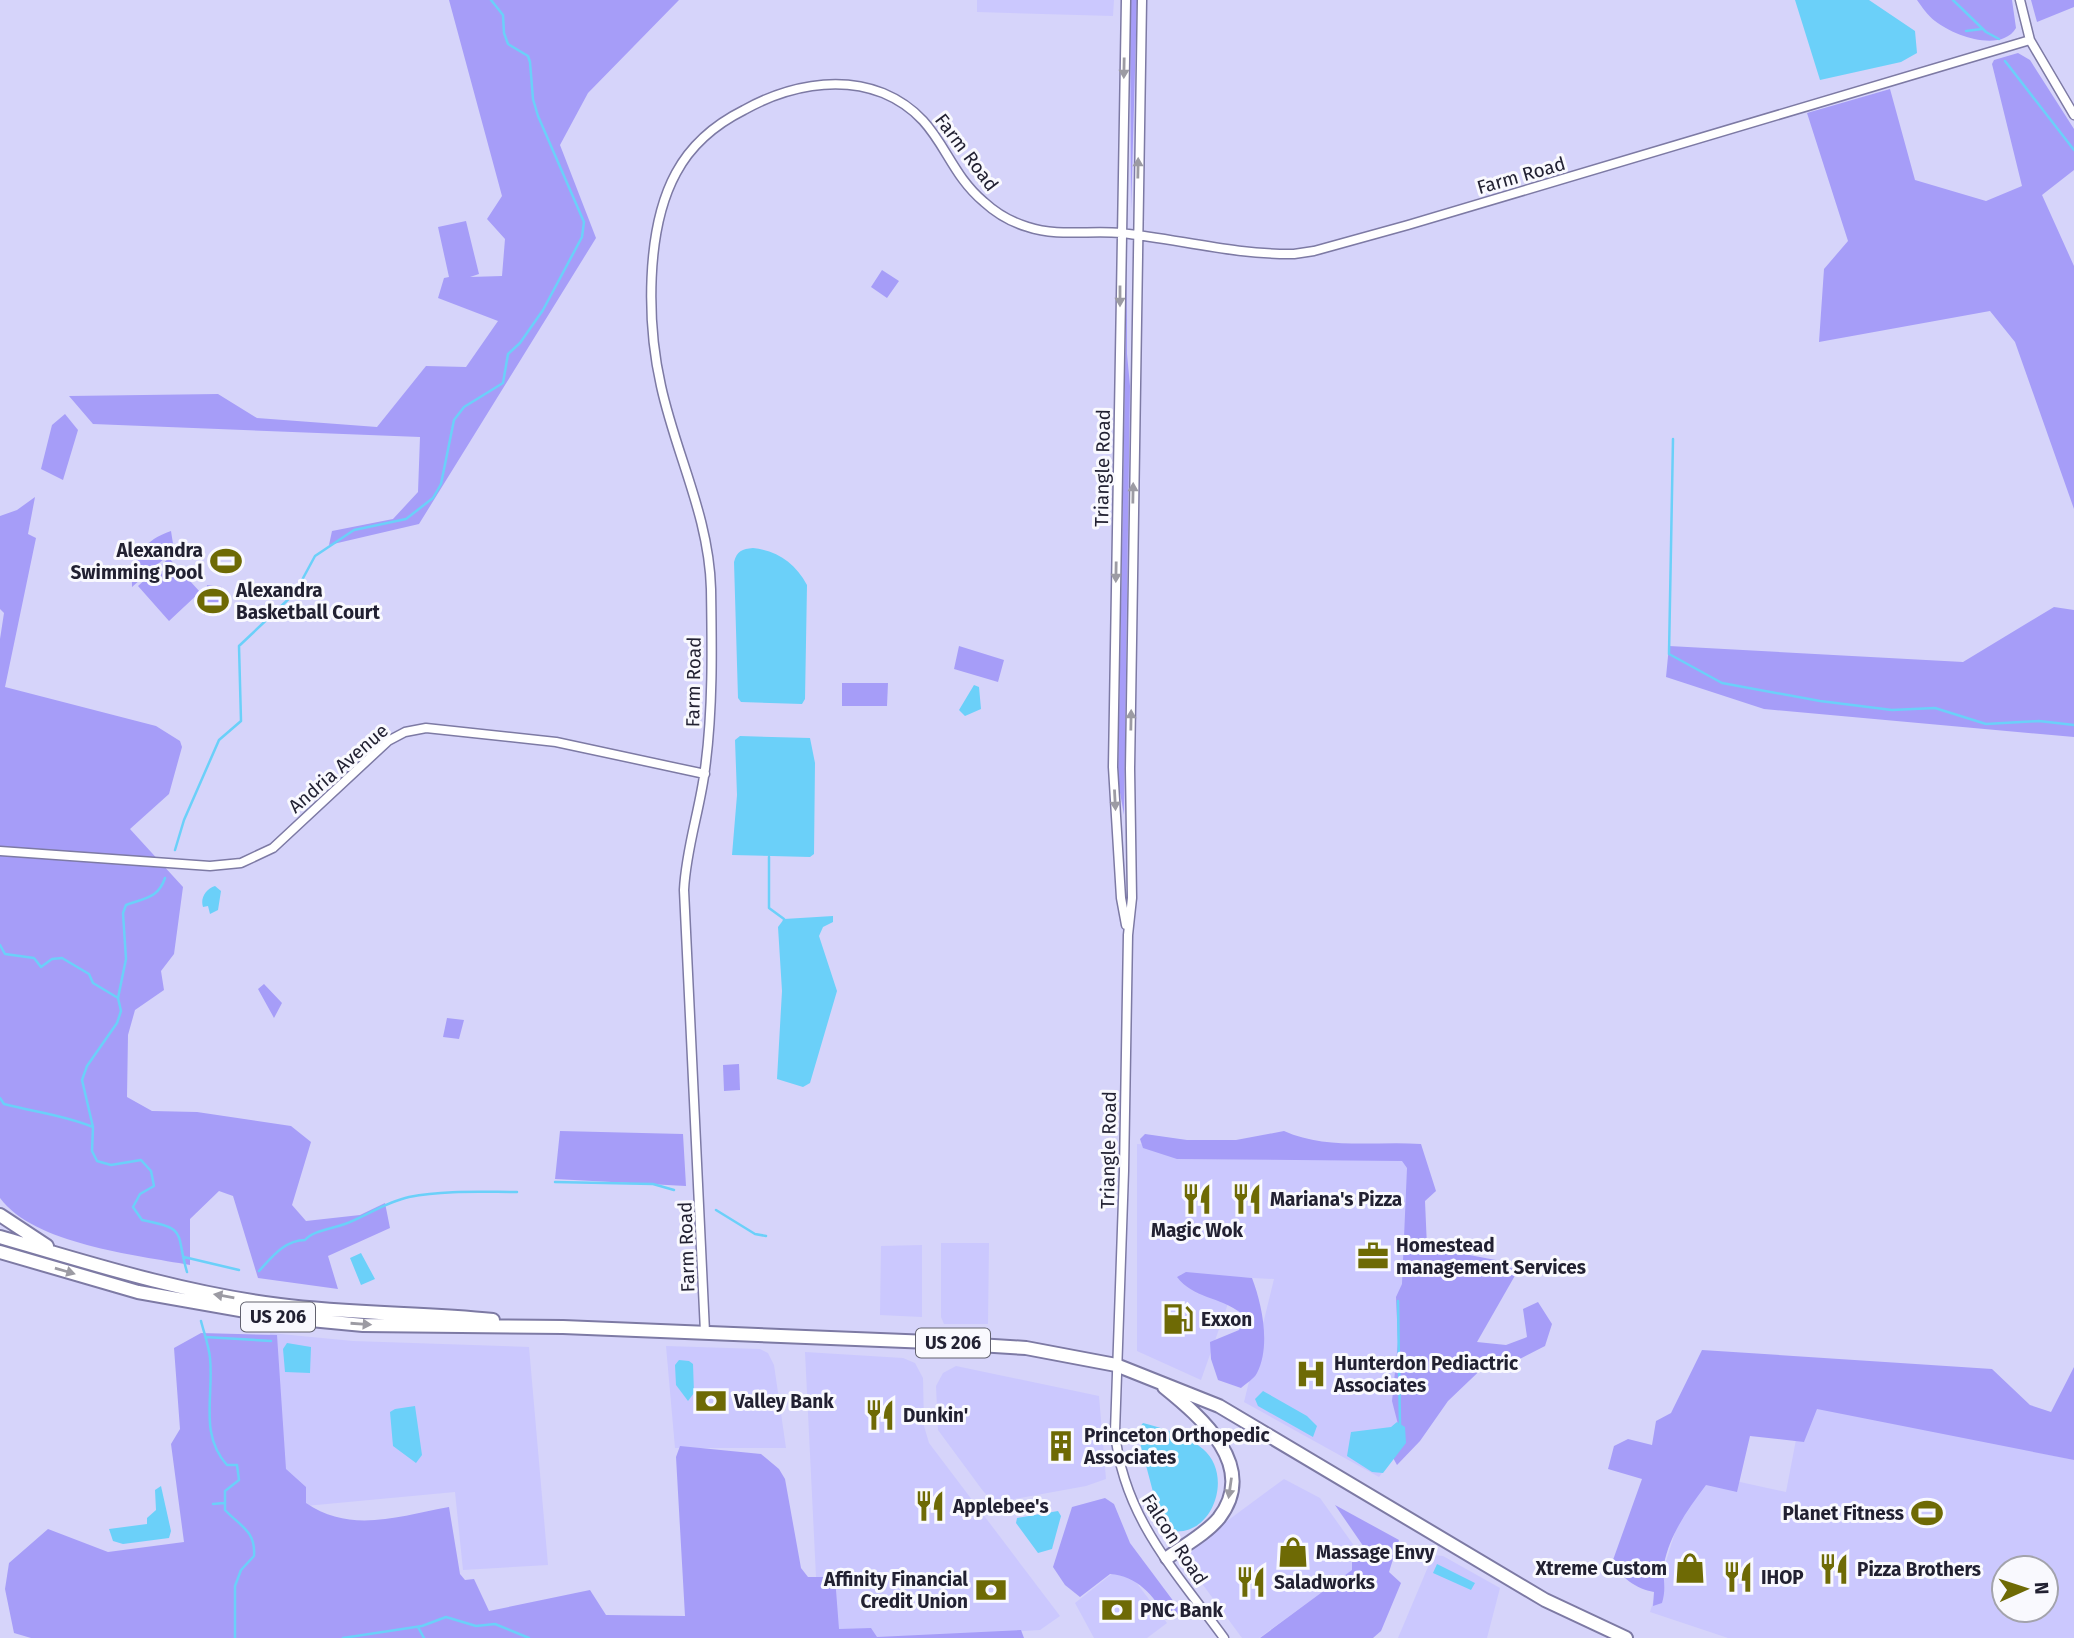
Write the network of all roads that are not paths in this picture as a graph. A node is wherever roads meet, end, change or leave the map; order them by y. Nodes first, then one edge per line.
1 (1126, 0) edge
2 (1142, 0) edge
3 (2020, 0) edge
4 (2030, 40) junction
5 (2074, 115) edge
6 (1121, 233) junction
7 (1137, 236) junction
8 (705, 774) junction
9 (0, 851) edge
10 (1128, 935) junction
11 (0, 1215) edge
12 (0, 1237) edge
13 (0, 1252) edge
14 (66, 1256) junction
15 (563, 1327) junction
16 (705, 1332) junction
17 (1116, 1365) junction
18 (1153, 1378) junction
19 (1167, 1558) junction
20 (1224, 1638) edge
21 (1626, 1638) edge

1 -> 6 street, Triangle Road
7 -> 2 street, Triangle Road
3 - 4 street
4 - 5 street
4 - 7 street, Farm Road
6 - 7 street, Farm Road
6 - 8 street, Farm Road
6 -> 10 street, Triangle Road
10 -> 7 street, Triangle Road
8 - 9 street, Andria Avenue
8 - 16 street, Farm Road
10 - 17 street, Triangle Road
11 - 14 highway
12 - 14 highway, US 206
13 -> 15 highway, US 206
15 -> 14 highway, US 206
15 - 16 highway, US 206
16 - 17 highway, US 206
17 - 18 highway, US 206
17 - 19 street, Falcon Road
18 -> 19 highway
18 - 21 highway, US 206
19 - 20 street, Falcon Road

